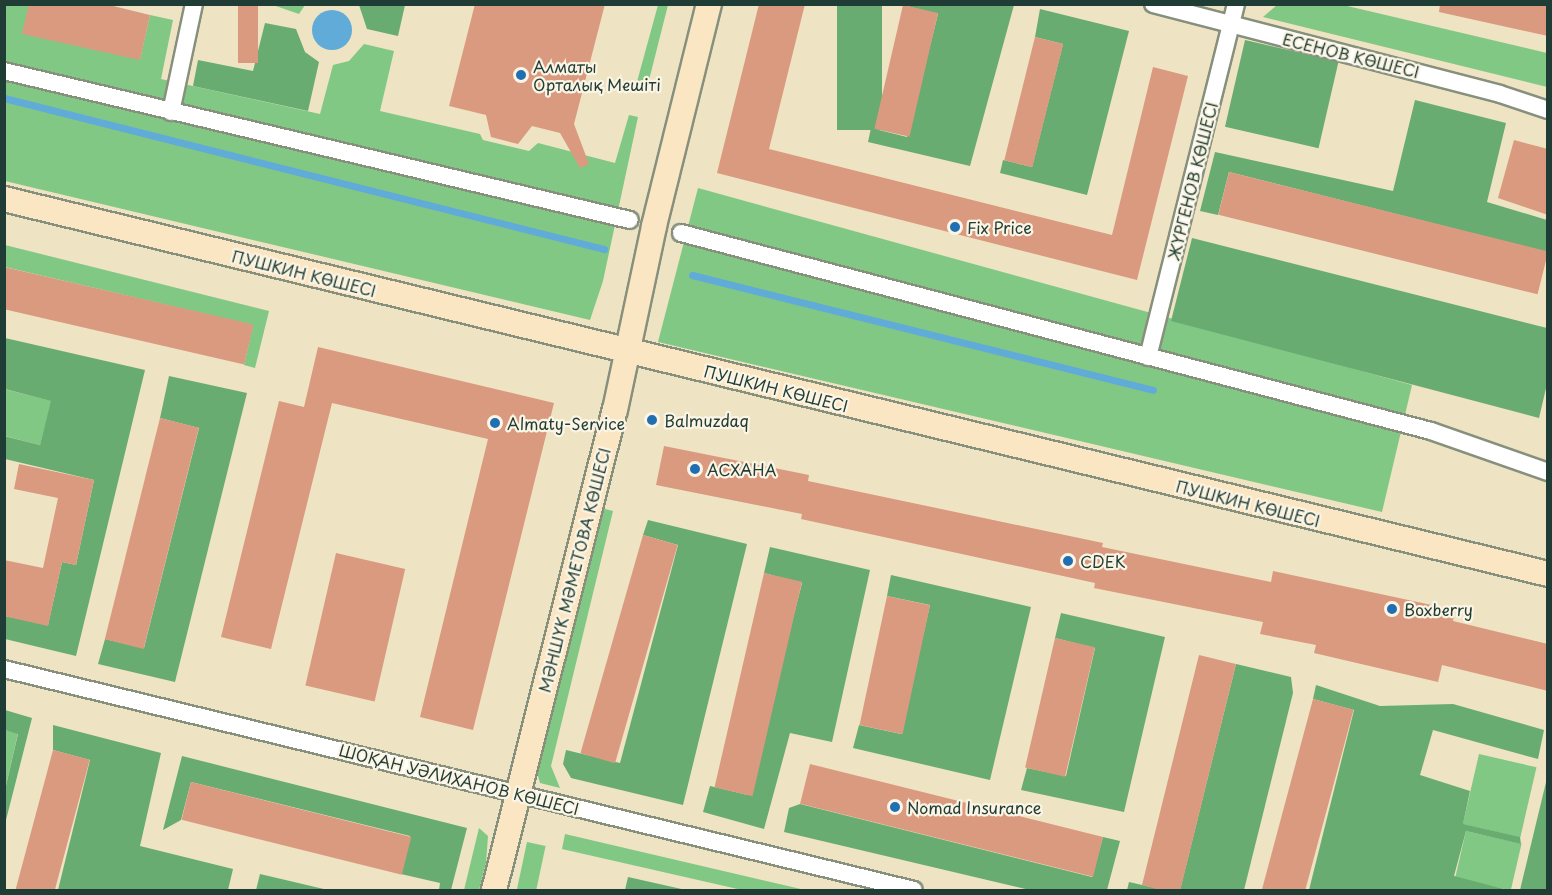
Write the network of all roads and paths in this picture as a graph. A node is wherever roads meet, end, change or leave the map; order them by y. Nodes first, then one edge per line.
1 (194, 4) edge
2 (709, 4) edge
3 (1154, 4) edge
4 (1236, 4) edge
5 (1231, 24) junction
6 (4, 71) edge
7 (1548, 110) edge
8 (171, 112) junction
9 (4, 199) edge
10 (630, 220) dead end
11 (681, 233) dead end
12 (629, 352) junction
13 (1148, 357) junction
14 (1548, 472) edge
15 (1548, 574) edge
16 (4, 669) edge
17 (518, 793) junction
18 (494, 891) edge
19 (914, 891) edge

1 - 8 street
2 - 12 street, МӘНШҮК МӘМЕТОВА КӨШЕСІ
3 - 5 street, ЕСЕНОВ КӨШЕСІ
4 - 5 street, ЖҮРГЕНОВ КӨШЕСІ
5 - 7 street, ЕСЕНОВ КӨШЕСІ
5 - 13 street, ЖҮРГЕНОВ КӨШЕСІ
6 - 8 street
8 - 10 street
9 - 12 street, ПУШКИН КӨШЕСІ
11 - 13 street
12 - 15 street, ПУШКИН КӨШЕСІ
12 - 17 street, МӘНШҮК МӘМЕТОВА КӨШЕСІ
13 - 14 street
16 - 17 street, ШОҚАН УӘЛИХАНОВ КӨШЕСІ
17 - 18 street, МӘНШҮК МӘМЕТОВА КӨШЕСІ
17 - 19 street, ШОҚАН УӘЛИХАНОВ КӨШЕСІ

